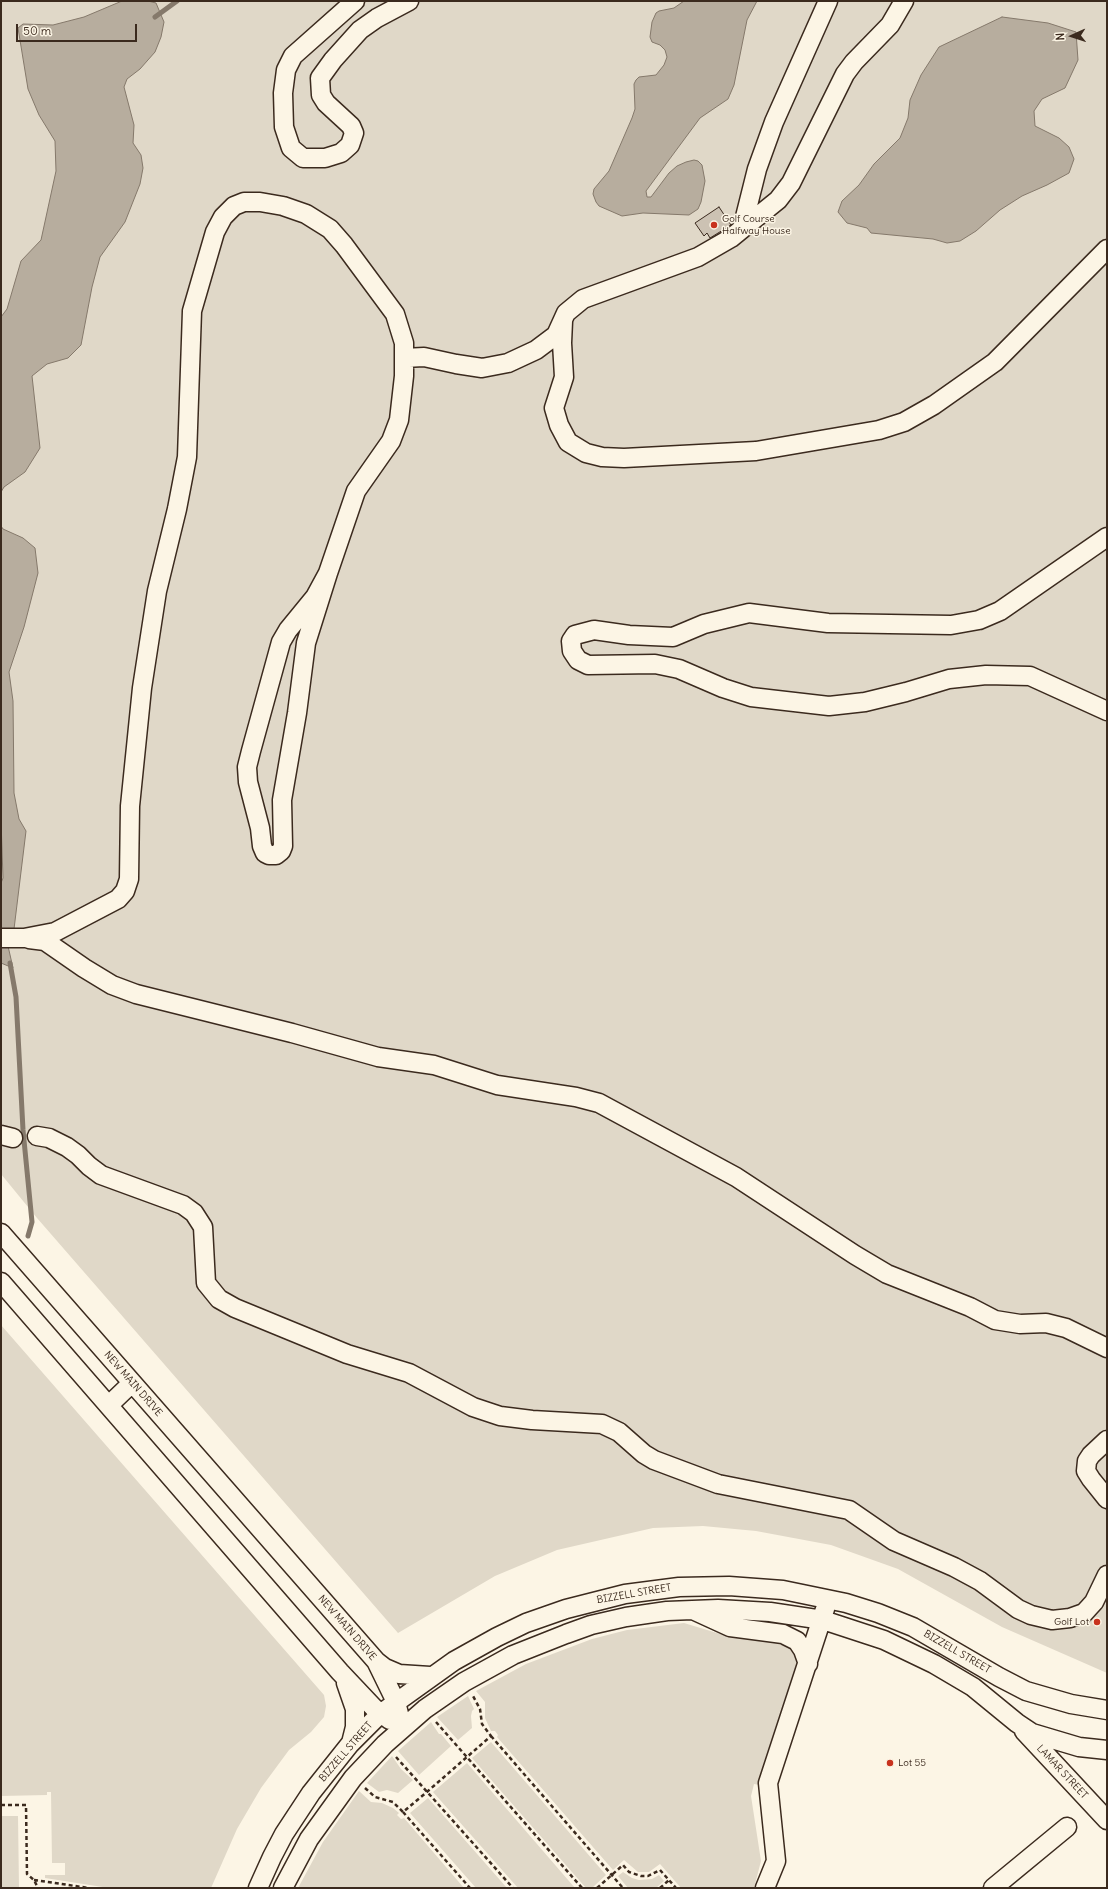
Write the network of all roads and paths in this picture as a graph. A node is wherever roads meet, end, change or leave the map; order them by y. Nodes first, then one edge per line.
1 (354, 1) edge
2 (409, 1) edge
3 (828, 1) edge
4 (904, 1) edge
5 (742, 229) junction
6 (1107, 249) edge
7 (563, 321) junction
8 (404, 358) junction
9 (1107, 537) edge
10 (328, 573) junction
11 (1107, 711) edge
12 (1, 938) edge
13 (24, 938) junction
14 (37, 1136) dead end
15 (1, 1233) edge
16 (1, 1282) edge
17 (1107, 1348) edge
18 (132, 1383) junction
19 (109, 1405) junction
20 (1107, 1440) edge
21 (1107, 1499) edge
22 (1107, 1575) edge
23 (828, 1599) junction
24 (690, 1609) junction
25 (823, 1620) junction
26 (376, 1661) junction
27 (808, 1664) junction
28 (340, 1672) junction
29 (430, 1676) junction
30 (476, 1700) dead end
31 (396, 1702) junction
32 (1107, 1710) edge
33 (380, 1714) junction
34 (435, 1721) dead end
35 (1017, 1723) junction
36 (403, 1728) junction
37 (491, 1736) junction
38 (350, 1744) junction
39 (1107, 1750) edge
40 (467, 1757) junction
41 (400, 1760) dead end
42 (364, 1787) dead end
43 (428, 1791) junction
44 (1, 1805) edge
45 (403, 1812) junction
46 (1107, 1820) edge
47 (1067, 1827) dead end
48 (612, 1875) junction
49 (34, 1880) junction
50 (669, 1880) junction
51 (38, 1888) edge
52 (89, 1888) edge
53 (258, 1888) edge
54 (283, 1888) edge
55 (470, 1888) edge
56 (513, 1888) edge
57 (582, 1888) edge
58 (598, 1888) edge
59 (623, 1888) edge
60 (660, 1888) edge
61 (676, 1888) edge
62 (765, 1888) edge
63 (993, 1888) edge

1 - 2 street
3 - 5 street
4 - 5 street
5 - 7 street
6 - 7 street
7 - 8 street
8 - 10 street
8 - 13 street
9 - 11 street
10 - 10 street
12 - 13 street
13 - 17 street
14 - 22 street
15 - 18 street, NEW MAIN DRIVE
16 - 19 street
18 - 19 street
18 - 26 street, NEW MAIN DRIVE
19 - 28 street
20 - 21 street
23 - 25 street
23 - 29 street, BIZZELL STREET
23 - 32 street, BIZZELL STREET
24 - 25 street
24 - 27 street
24 - 36 street
25 - 27 street
25 - 35 street
26 - 29 street
26 - 31 street, NEW MAIN DRIVE
27 - 62 street
28 - 33 street
28 - 38 street
29 - 31 street, BIZZELL STREET
30 - 37 path
31 - 33 street, BIZZELL STREET
31 - 36 street, NEW MAIN DRIVE
33 - 36 street
33 - 38 street, BIZZELL STREET
34 - 40 path
35 - 39 street
35 - 46 street, LAMAR STREET
36 - 54 street
37 - 40 path
37 - 48 path
38 - 53 street, BIZZELL STREET
40 - 43 path
40 - 57 path
41 - 43 path
42 - 45 path
43 - 45 path
43 - 56 path
44 - 49 path
45 - 55 path
47 - 63 street
48 - 50 path
48 - 58 path
48 - 59 path
49 - 51 path
49 - 52 path
50 - 60 path
50 - 61 path

